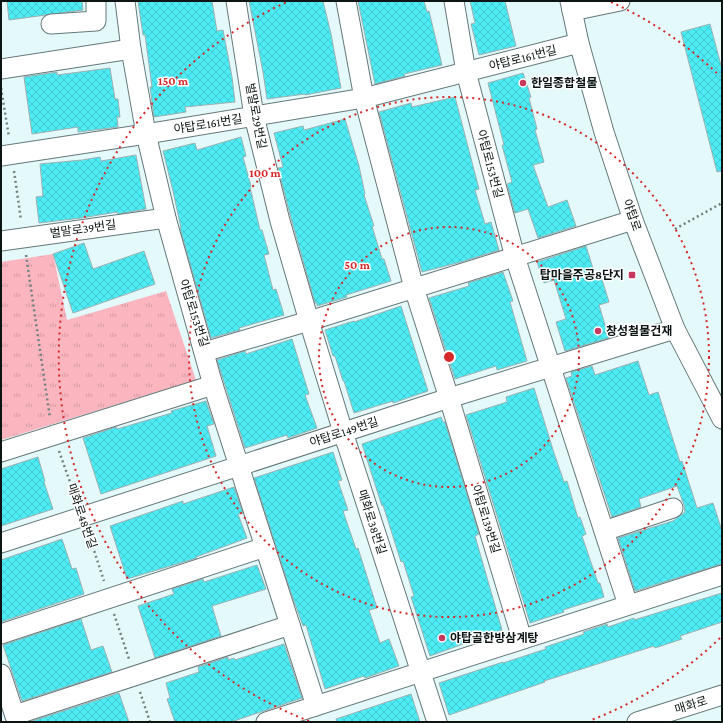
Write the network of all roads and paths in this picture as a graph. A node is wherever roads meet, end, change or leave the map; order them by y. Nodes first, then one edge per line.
1 (96, 1) edge
2 (126, 1) edge
3 (236, 1) edge
4 (346, 1) edge
5 (454, 1) edge
6 (620, 1) edge
7 (571, 6) edge
8 (51, 24) dead end
9 (579, 43) junction
10 (131, 49) junction
11 (1, 69) edge
12 (466, 72) junction
13 (364, 98) junction
14 (254, 116) junction
15 (146, 134) junction
16 (7, 155) edge
17 (722, 203) edge
18 (166, 218) junction
19 (634, 220) junction
20 (675, 229) dead end
21 (23, 238) junction
22 (1, 241) edge
23 (515, 257) junction
24 (414, 288) junction
25 (309, 321) junction
26 (674, 329) junction
27 (204, 352) junction
28 (550, 368) junction
29 (213, 385) junction
30 (449, 398) junction
31 (722, 419) edge
32 (343, 432) junction
33 (53, 435) junction
34 (1, 452) edge
35 (239, 467) junction
36 (673, 508) dead end
37 (83, 516) junction
38 (604, 532) junction
39 (1, 543) edge
40 (265, 547) junction
41 (722, 575) edge
42 (109, 598) junction
43 (628, 605) junction
44 (290, 625) junction
45 (1, 634) edge
46 (522, 640) junction
47 (422, 672) junction
48 (1, 674) edge
49 (135, 676) junction
50 (722, 695) edge
51 (316, 706) junction
52 (16, 719) edge
53 (150, 722) edge
54 (266, 722) edge
55 (437, 722) edge
56 (637, 722) edge

1 - 8 street
2 - 10 street
3 - 14 street, 벌말로29번길
4 - 13 street
5 - 12 street
6 - 7 street
7 - 9 street, 야탑로
9 - 12 street, 야탑로161번길
9 - 19 street, 야탑로
10 - 11 street
10 - 15 street
12 - 13 street, 야탑로161번길
12 - 23 street, 야탑로153번길
13 - 14 street, 야탑로161번길
13 - 24 street
14 - 15 street, 야탑로161번길
14 - 25 street, 벌말로29번길
15 - 16 street, 야탑로161번길
15 - 18 street, 야탑로153번길
17 - 20 path
18 - 21 street, 벌말로39번길
18 - 27 street, 야탑로153번길
19 - 23 street, 야탑로153번길
19 - 26 street, 야탑로
21 - 22 street, 벌말로39번길
21 - 33 path, 매화로48번길
23 - 24 street, 야탑로153번길
23 - 28 street
24 - 25 street, 야탑로153번길
24 - 30 street
25 - 27 street, 야탑로153번길
25 - 32 street, 매화로38번길
26 - 28 street, 야탑로149번길
26 - 31 street, 야탑로
27 - 29 street
28 - 30 street, 야탑로149번길
28 - 38 street
29 - 33 street
29 - 35 street
30 - 32 street, 야탑로149번길
30 - 46 street, 야탑로139번길
32 - 35 street, 야탑로149번길
32 - 47 street, 매화로38번길
33 - 34 street
33 - 37 path, 매화로48번길
35 - 37 street, 야탑로149번길
35 - 40 street
36 - 38 street
37 - 39 street, 야탑로149번길
37 - 42 path, 매화로48번길
38 - 43 street
40 - 42 street
40 - 44 street
41 - 43 street
42 - 45 street
42 - 49 path, 매화로48번길
43 - 46 street
44 - 49 street
44 - 51 street
46 - 47 street
47 - 51 street
47 - 55 street, 매화로38번길
48 - 52 street
49 - 52 street
49 - 53 path, 매화로48번길
50 - 56 street, 매화로
51 - 54 street

